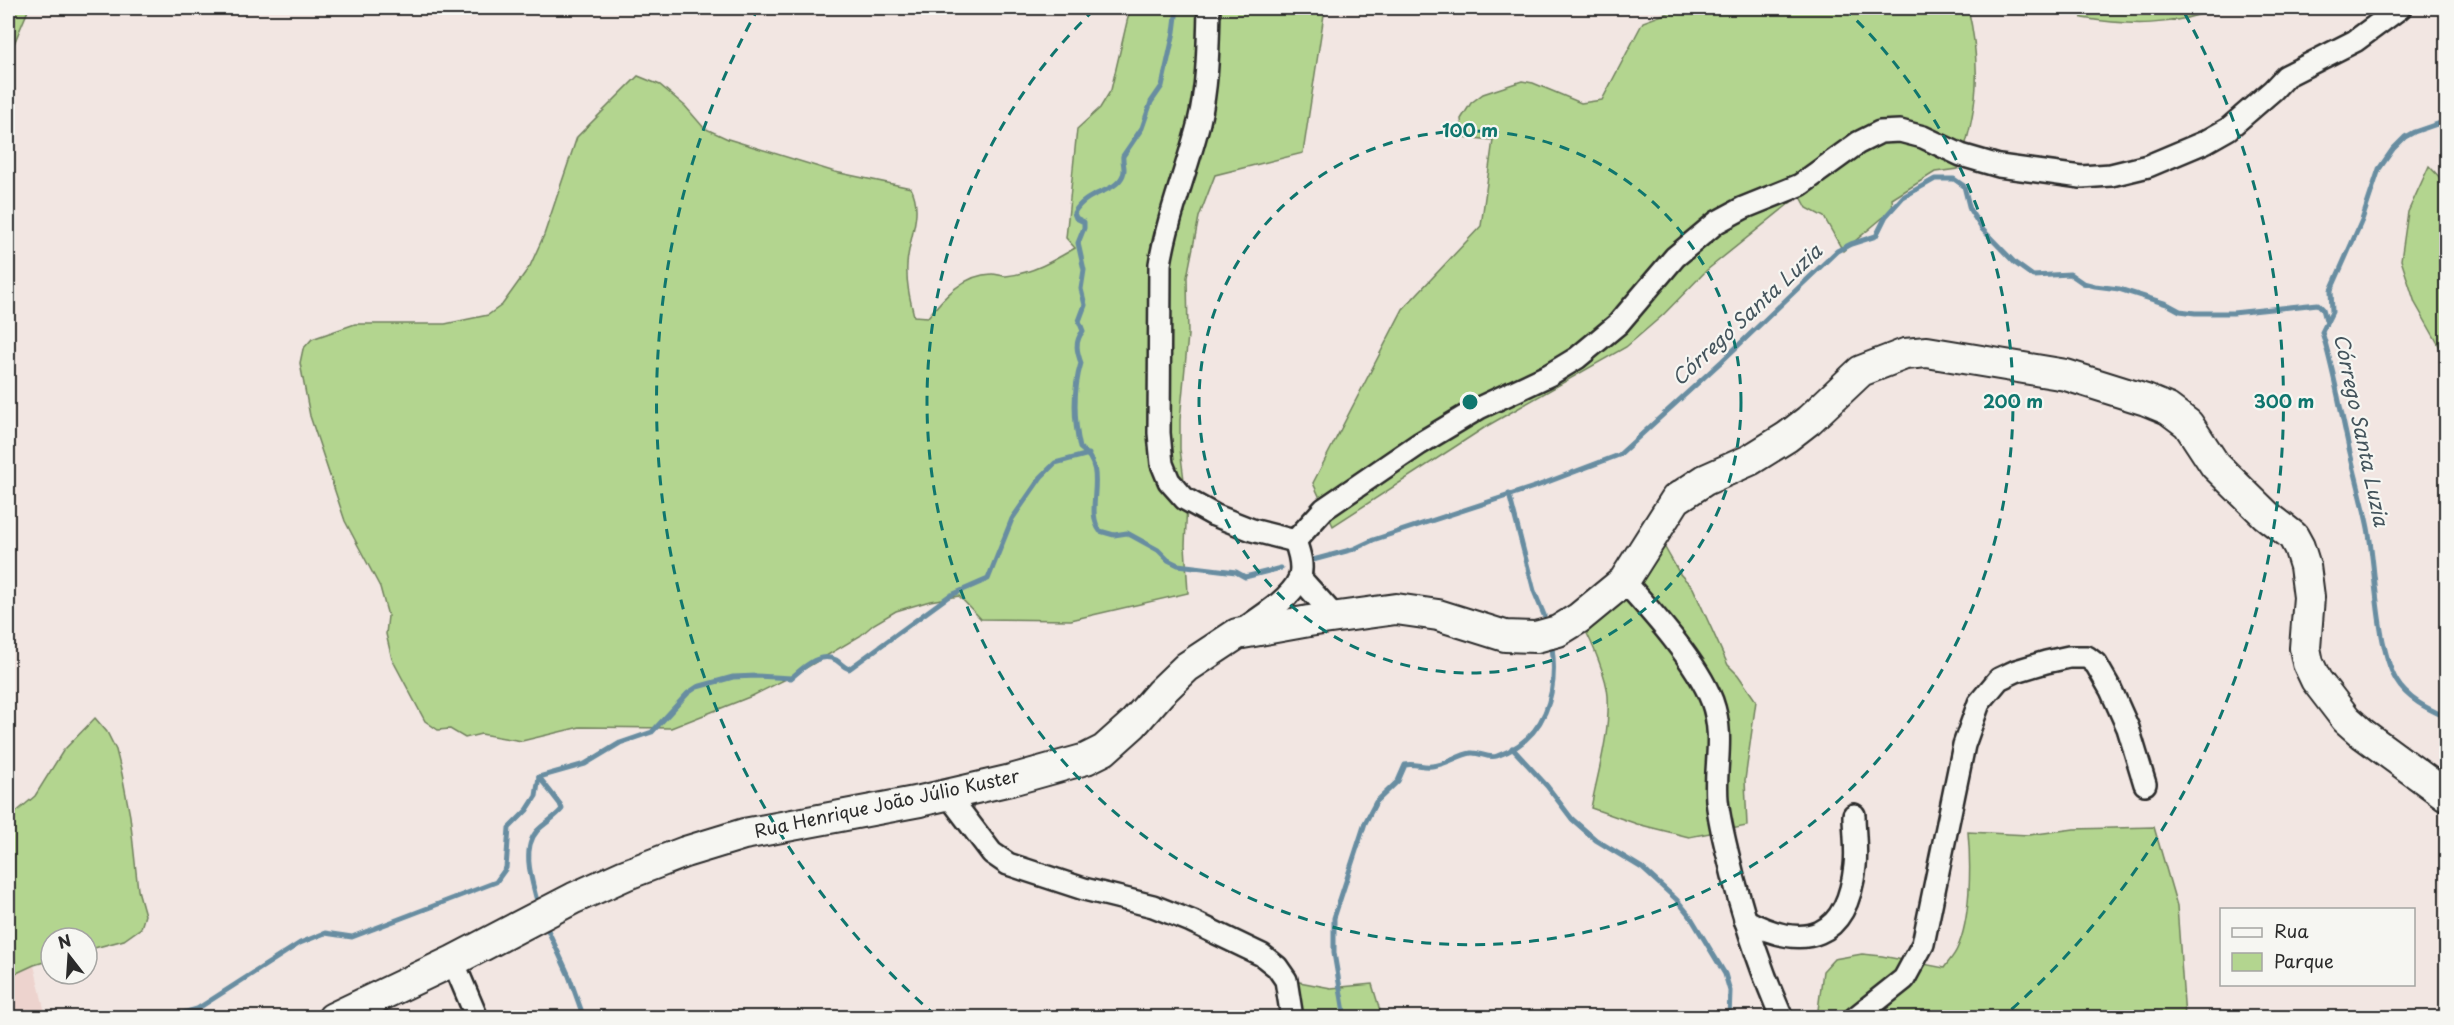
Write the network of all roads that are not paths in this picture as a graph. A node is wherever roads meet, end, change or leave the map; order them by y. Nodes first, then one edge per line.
1 (1209, 8) edge
2 (2400, 8) edge
3 (1295, 541) junction
4 (1300, 578) junction
5 (1624, 581) junction
6 (1336, 618) junction
7 (1237, 634) junction
8 (2145, 784) dead end
9 (948, 795) junction
10 (2446, 795) edge
11 (1854, 815) dead end
12 (1745, 920) junction
13 (453, 961) junction
14 (333, 1017) edge
15 (477, 1017) edge
16 (1293, 1017) edge
17 (1782, 1017) edge
18 (1855, 1017) edge

1 - 3 street
2 - 3 street
3 - 4 street
4 - 6 street
4 - 7 street
5 - 6 street, Rua Henrique João Júlio Kuster
5 - 10 street, Rua Henrique João Júlio Kuster
5 - 12 street
6 - 7 street, Rua Henrique João Júlio Kuster
7 - 9 street, Rua Henrique João Júlio Kuster
8 - 18 street
9 - 13 street, Rua Henrique João Júlio Kuster
9 - 16 street
11 - 12 street
12 - 17 street
13 - 14 street, Rua Henrique João Júlio Kuster
13 - 15 street

